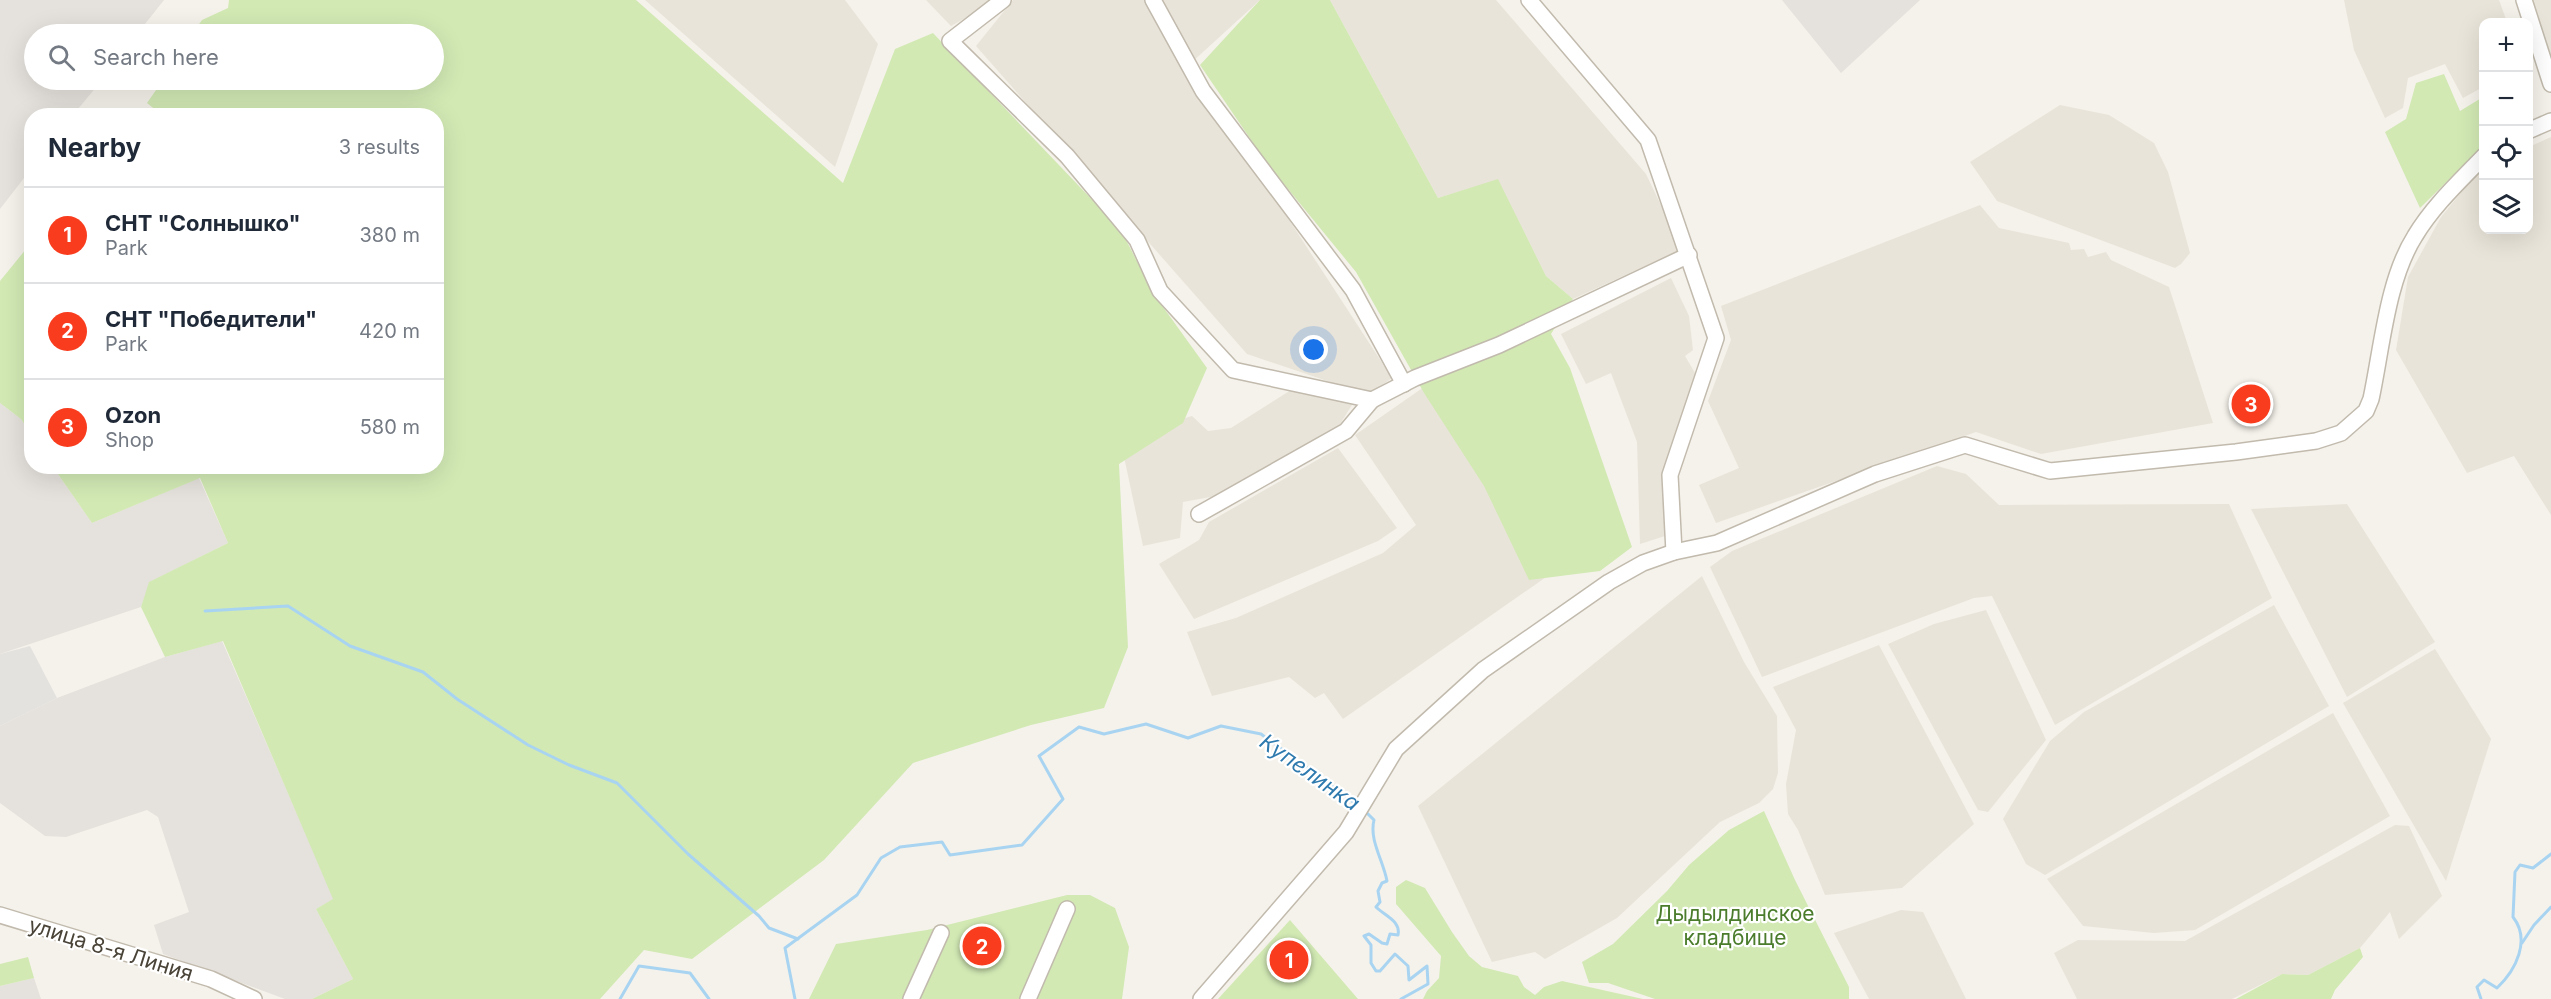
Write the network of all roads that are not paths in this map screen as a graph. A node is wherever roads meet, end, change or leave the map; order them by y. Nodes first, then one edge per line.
1 (1003, 0) edge
2 (1153, 0) edge
3 (1529, 0) edge
4 (2524, 0) edge
5 (2551, 84) edge
6 (2551, 121) edge
7 (2533, 129) edge
8 (2479, 161) edge
9 (1689, 255) junction
10 (1404, 384) junction
11 (1372, 400) junction
12 (1199, 514) dead end
13 (1674, 552) junction
14 (1067, 909) dead end
15 (0, 915) edge
16 (941, 933) dead end
17 (254, 999) edge
18 (911, 999) edge
19 (1028, 999) edge
20 (1201, 999) edge

1 - 11 street
2 - 10 street
3 - 9 street
4 - 5 street
6 - 7 street
8 - 13 street
9 - 10 street
9 - 13 street
10 - 11 street
11 - 12 street
13 - 20 street
14 - 19 street
15 - 17 street, улица 8-я Линия
16 - 18 street

